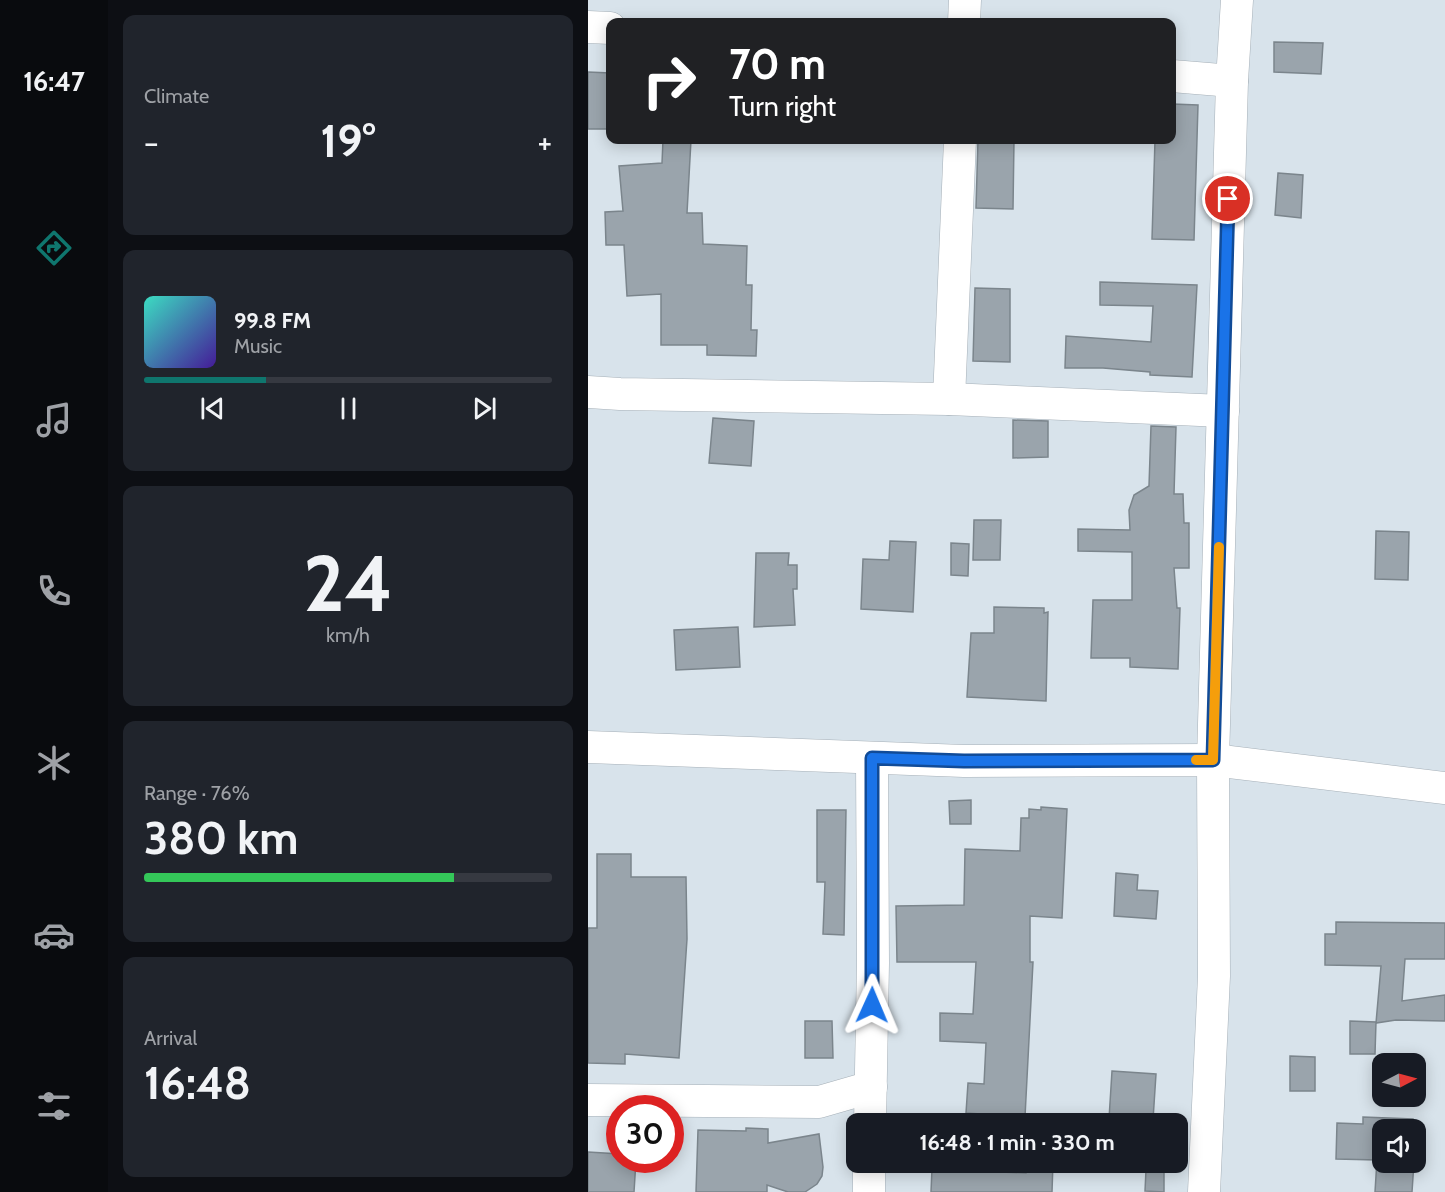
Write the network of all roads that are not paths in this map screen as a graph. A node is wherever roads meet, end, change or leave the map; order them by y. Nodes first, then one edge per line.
1 (964, 0) edge
2 (1237, 0) edge
3 (964, 18) edge
4 (588, 27) edge
5 (606, 28) edge
6 (1176, 76) edge
7 (1232, 81) junction
8 (960, 144) edge
9 (588, 392) edge
10 (950, 399) junction
11 (1222, 411) junction
12 (588, 747) edge
13 (872, 758) junction
14 (1213, 760) junction
15 (1445, 788) edge
16 (871, 1087) junction
17 (588, 1100) edge
18 (870, 1113) edge
19 (869, 1173) edge
20 (869, 1192) edge
21 (1204, 1192) edge

1 - 3 street
2 - 7 street
4 - 5 street
6 - 7 street
7 - 11 street
8 - 10 street
9 - 10 street
10 - 11 street
11 - 14 street
12 - 13 street
13 - 14 street
13 - 16 street
14 - 15 street
14 - 21 street
16 - 17 street
16 - 18 street
19 - 20 street

